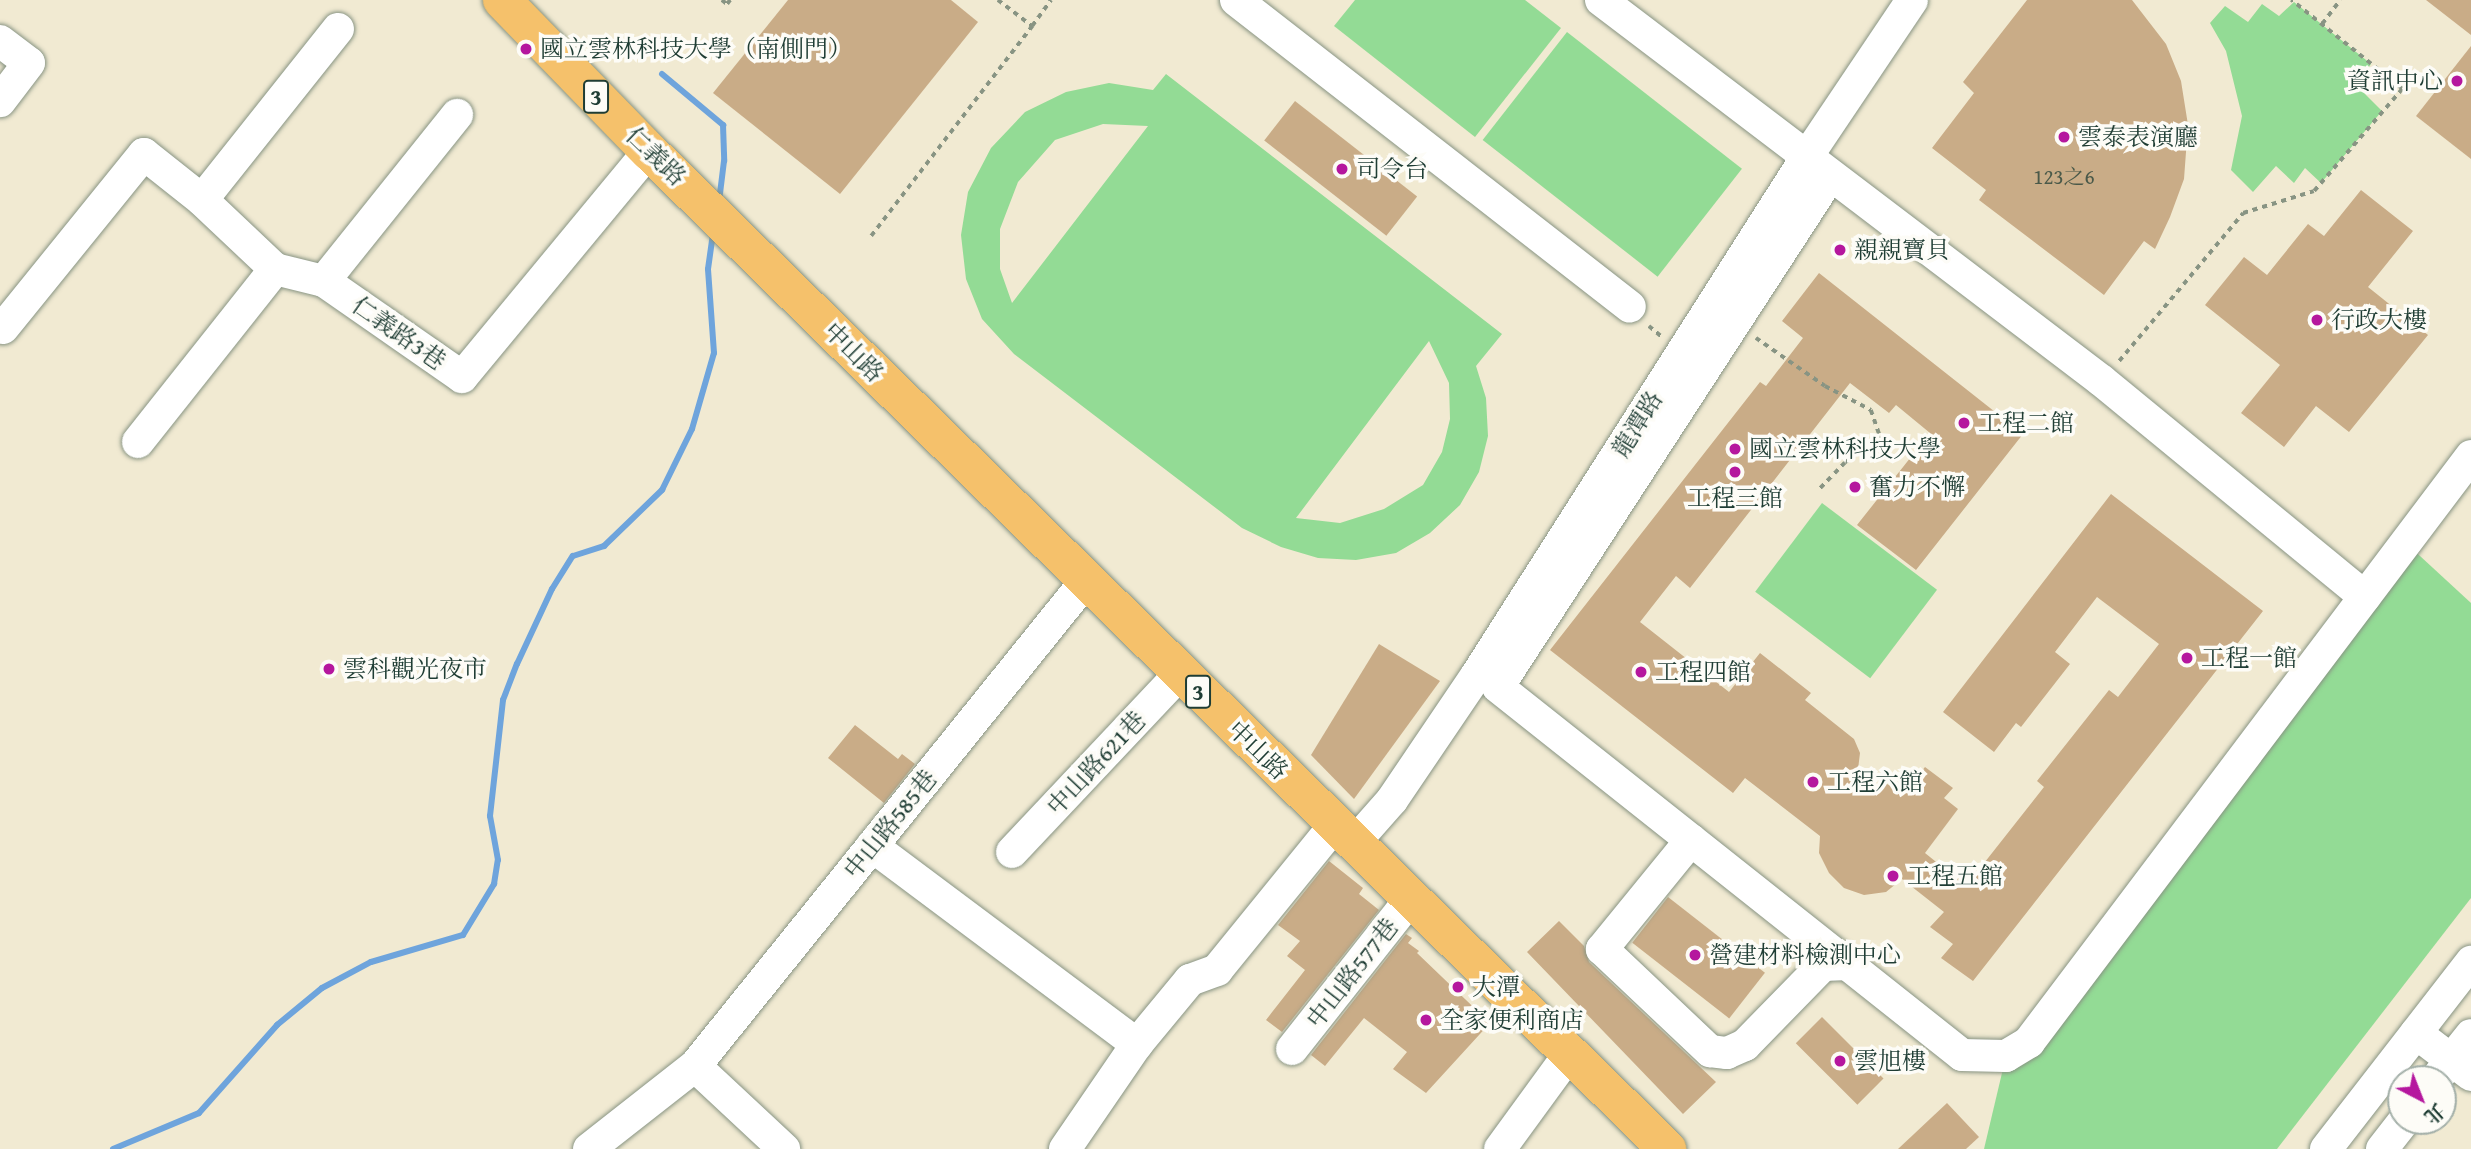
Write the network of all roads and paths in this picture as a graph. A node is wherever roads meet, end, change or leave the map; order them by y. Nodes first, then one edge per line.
1 (502, 0) edge
2 (722, 0) edge
3 (730, 0) edge
4 (998, 0) edge
5 (1052, 0) edge
6 (1236, 0) edge
7 (1601, 0) edge
8 (1912, 0) edge
9 (1931, 0) edge
10 (2291, 0) edge
11 (2340, 0) edge
12 (2322, 24) junction
13 (1032, 26) junction
14 (338, 29) dead end
15 (0, 41) edge
16 (0, 101) edge
17 (457, 115) dead end
18 (649, 152) junction
19 (1819, 167) junction
20 (202, 200) junction
21 (732, 231) joint
22 (871, 236) dead end
23 (275, 269) junction
24 (324, 281) junction
25 (1630, 307) dead end
26 (3, 328) dead end
27 (1754, 336) dead end
28 (2102, 381) junction
29 (138, 442) dead end
30 (2471, 456) edge
31 (1818, 491) dead end
32 (1085, 582) junction
33 (2365, 597) junction
34 (1180, 674) junction
35 (1345, 834) junction
36 (1691, 840) junction
37 (872, 846) junction
38 (1012, 852) dead end
39 (1412, 897) junction
40 (2471, 962) edge
41 (1849, 964) junction
42 (2416, 1033) junction
43 (1137, 1044) junction
44 (1292, 1049) dead end
45 (1570, 1054) junction
46 (2457, 1062) edge
47 (695, 1066) junction
48 (2393, 1135) edge
49 (589, 1149) edge
50 (784, 1149) edge
51 (1065, 1149) edge
52 (1500, 1149) edge
53 (1667, 1149) edge
54 (2326, 1149) edge
55 (2382, 1149) edge

1 - 18 main road, 仁義路 / 3
2 - 3 path
4 - 13 path
5 - 13 path
6 - 25 street
7 - 19 street
8 - 19 street, 龍潭路
9 - 19 street
10 - 12 path
11 - 12 path
12 - 28 path
13 - 22 path
14 - 20 street
15 - 16 street
17 - 24 street
18 - 21 main road, 仁義路 / 3
18 - 24 street, 仁義路3巷
19 - 28 street
19 - 35 street, 龍潭路
19 - 36 street
20 - 23 street, 仁義路3巷
20 - 26 street, 仁義路3巷
21 - 32 main road, 中山路 / 3
23 - 24 street, 仁義路3巷
23 - 29 street
27 - 31 path
28 - 33 street
30 - 33 street
32 - 34 main road, 中山路 / 3
32 - 37 street, 中山路585巷
33 - 41 street
34 - 35 main road, 中山路 / 3
34 - 38 street, 中山路621巷
35 - 39 main road, 中山路 / 3
35 - 43 street
36 - 41 street
36 - 41 street
37 - 43 street
37 - 47 street, 中山路585巷
39 - 44 street, 中山路577巷
39 - 45 main road, 中山路 / 3
40 - 42 street
42 - 46 street
42 - 54 street
43 - 51 street
45 - 52 street
45 - 53 main road, 中山路 / 3
47 - 49 street, 中山路585巷
47 - 50 street
48 - 55 street

